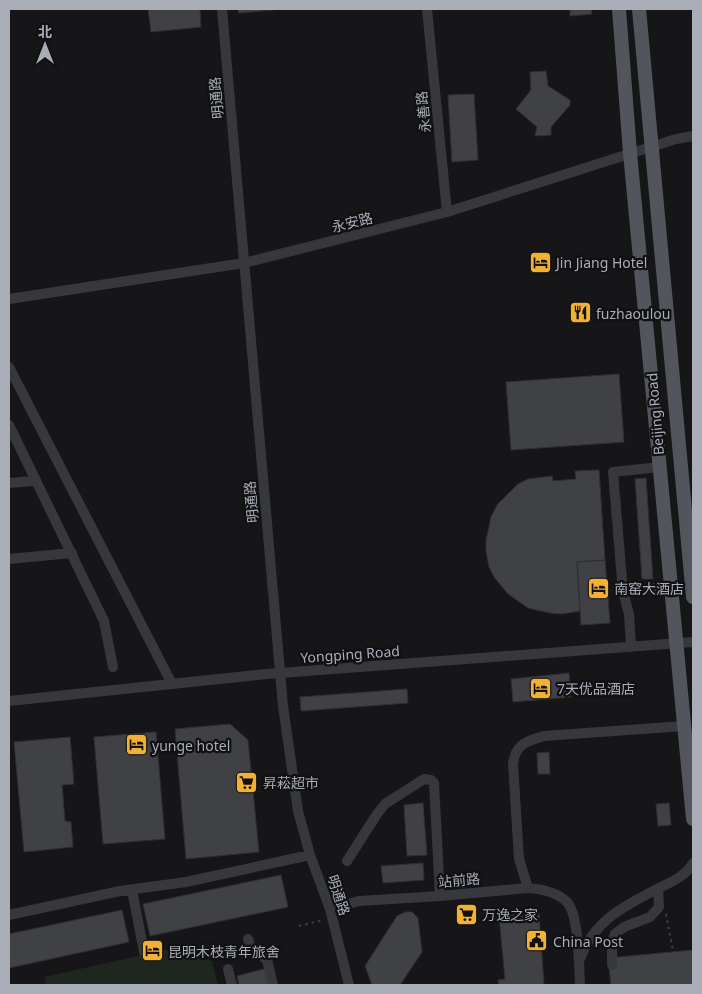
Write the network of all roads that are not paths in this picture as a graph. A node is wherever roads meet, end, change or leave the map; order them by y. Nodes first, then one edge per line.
1 (222, 9) edge
2 (427, 9) edge
3 (618, 9) edge
4 (639, 9) edge
5 (693, 136) edge
6 (650, 146) junction
7 (630, 154) junction
8 (447, 212) junction
9 (244, 263) junction
10 (9, 299) edge
11 (9, 367) edge
12 (9, 425) edge
13 (660, 467) junction
14 (36, 479) junction
15 (9, 483) edge
16 (72, 553) junction
17 (9, 558) edge
18 (672, 586) junction
19 (623, 592) junction
20 (693, 597) edge
21 (693, 642) edge
22 (677, 643) junction
23 (631, 647) junction
24 (114, 667) dead end
25 (280, 674) junction
26 (172, 684) junction
27 (9, 701) edge
28 (684, 726) junction
29 (693, 819) edge
30 (310, 855) junction
31 (347, 861) dead end
32 (693, 863) edge
33 (528, 888) junction
34 (658, 889) junction
35 (132, 890) junction
36 (440, 896) junction
37 (332, 913) junction
38 (9, 915) edge
39 (248, 939) dead end
40 (144, 952) dead end
41 (578, 963) junction
42 (612, 965) dead end
43 (228, 969) dead end
44 (232, 985) edge
45 (273, 985) edge
46 (349, 985) edge
47 (580, 985) edge

1 - 9 street, 明通路
2 - 8 street, 永善路
3 - 7 main road, Beijing Road
4 - 6 main road, Beijing Road
5 - 6 street, 永安路
6 - 7 street, 永安路
6 - 20 main road, Beijing Road
7 - 8 street, 永安路
7 - 13 main road, Beijing Road
8 - 9 street, 永安路
9 - 10 street, 永安路
9 - 25 street, 明通路
11 - 26 street
12 - 14 street
13 - 18 main road, Beijing Road
13 - 19 street
14 - 15 street
14 - 16 street
16 - 17 street
16 - 24 street
18 - 19 street
18 - 22 main road, Beijing Road
19 - 23 street
21 - 22 street, Yongping Road
22 - 23 street, Yongping Road
22 - 28 main road, Beijing Road
23 - 25 street, Yongping Road
25 - 26 street, Yongping Road
25 - 30 street, 明通路
26 - 27 street, Yongping Road
28 - 29 main road, Beijing Road
28 - 33 street
30 - 35 street
30 - 37 street, 明通路
31 - 36 street
32 - 34 street
33 - 36 street, 站前路
33 - 41 street, 站前路
34 - 41 street
34 - 42 street
35 - 38 street
35 - 40 street
36 - 37 street, 站前路
37 - 46 street, 明通路
39 - 45 street
41 - 47 street
43 - 44 street

